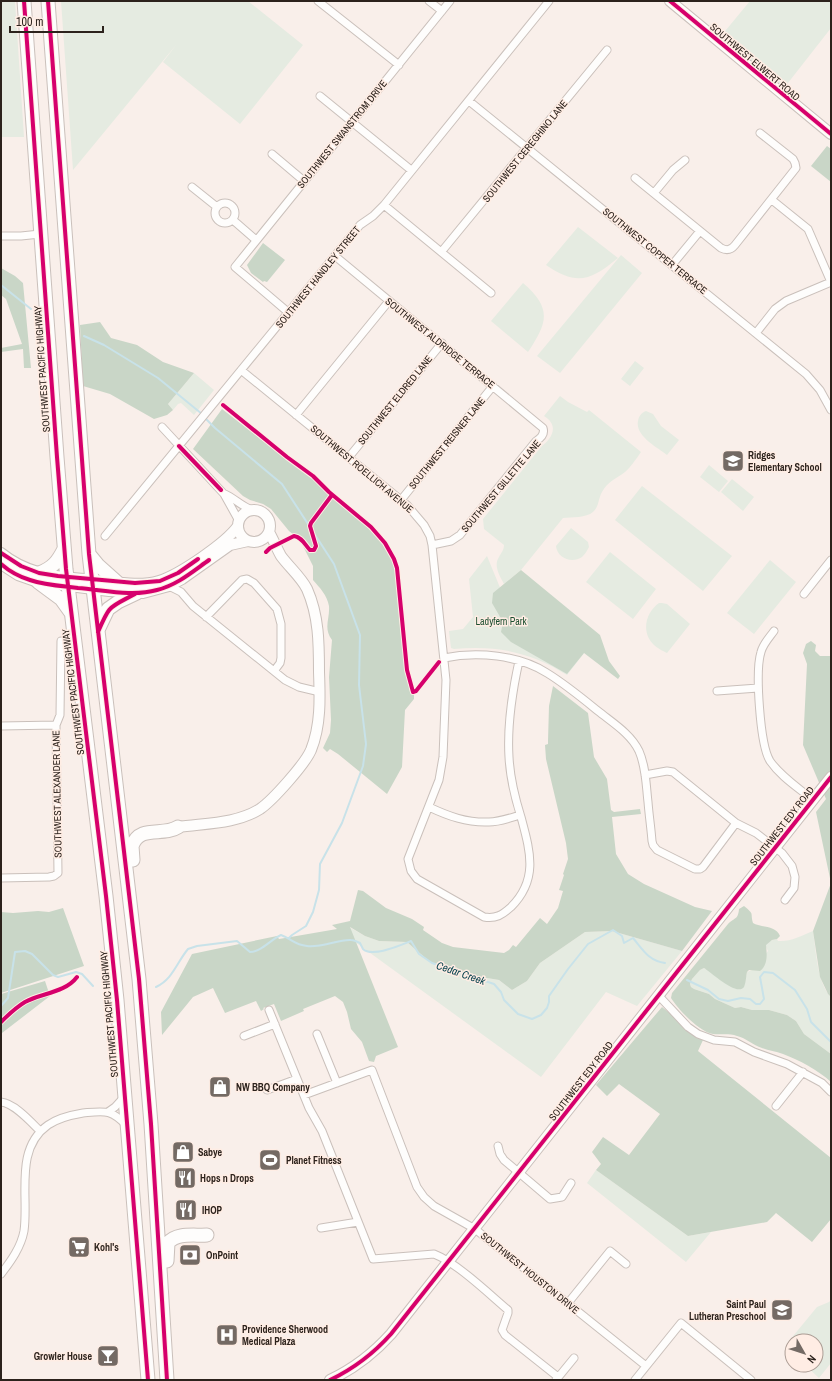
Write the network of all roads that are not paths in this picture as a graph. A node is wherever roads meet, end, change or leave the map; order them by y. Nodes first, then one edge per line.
1 (24, 1) edge
2 (48, 1) edge
3 (318, 1) edge
4 (429, 1) edge
5 (450, 1) edge
6 (549, 1) edge
7 (670, 1) edge
8 (442, 11) junction
9 (607, 50) dead end
10 (399, 65) junction
11 (320, 96) dead end
12 (469, 100) junction
13 (352, 122) junction
14 (760, 133) dead end
15 (831, 134) edge
16 (527, 147) junction
17 (272, 154) dead end
18 (685, 160) dead end
19 (411, 170) junction
20 (635, 178) dead end
21 (304, 181) junction
22 (192, 187) dead end
23 (654, 193) junction
24 (772, 200) junction
25 (384, 205) junction
26 (217, 207) junction
27 (233, 220) junction
28 (700, 231) junction
29 (40, 234) junction
30 (1, 236) edge
31 (256, 240) junction
32 (442, 251) junction
33 (335, 256) junction
34 (672, 265) junction
35 (831, 282) edge
36 (491, 292) dead end
37 (389, 301) junction
38 (289, 313) junction
39 (756, 332) junction
40 (442, 343) junction
41 (241, 370) junction
42 (493, 386) junction
43 (831, 410) edge
44 (296, 415) junction
45 (162, 427) dead end
46 (544, 430) joint
47 (179, 446) junction
48 (349, 457) junction
49 (224, 494) junction
50 (401, 500) junction
51 (252, 510) junction
52 (238, 524) junction
53 (269, 532) junction
54 (105, 536) dead end
55 (253, 541) junction
56 (432, 545) junction
57 (64, 549) junction
58 (1, 553) edge
59 (89, 554) junction
60 (280, 555) junction
61 (831, 560) edge
62 (1, 564) edge
63 (38, 577) junction
64 (182, 579) junction
65 (68, 582) junction
66 (117, 582) junction
67 (92, 584) junction
68 (169, 586) junction
69 (181, 592) junction
70 (137, 593) junction
71 (804, 594) dead end
72 (72, 615) junction
73 (206, 617) junction
74 (774, 631) dead end
75 (98, 632) junction
76 (60, 641) dead end
77 (444, 658) junction
78 (519, 661) junction
79 (274, 671) junction
80 (758, 688) junction
81 (717, 691) dead end
82 (320, 692) junction
83 (56, 725) junction
84 (1, 726) edge
85 (645, 775) junction
86 (831, 777) edge
87 (813, 800) junction
88 (429, 807) junction
89 (520, 815) junction
90 (120, 816) junction
91 (736, 823) junction
92 (178, 827) junction
93 (776, 847) junction
94 (1, 878) edge
95 (129, 887) junction
96 (785, 900) dead end
97 (658, 995) junction
98 (269, 1010) dead end
99 (275, 1024) junction
100 (317, 1034) dead end
101 (244, 1036) dead end
102 (803, 1072) junction
103 (296, 1079) junction
104 (337, 1083) junction
105 (267, 1090) dead end
106 (831, 1092) edge
107 (304, 1095) junction
108 (125, 1096) junction
109 (1, 1102) edge
110 (776, 1106) dead end
111 (108, 1112) junction
112 (127, 1126) junction
113 (40, 1131) junction
114 (498, 1146) dead end
115 (519, 1173) junction
116 (571, 1183) dead end
117 (358, 1222) junction
118 (320, 1228) dead end
119 (475, 1229) junction
120 (208, 1235) dead end
121 (448, 1263) junction
122 (626, 1264) dead end
123 (1, 1274) edge
124 (161, 1277) junction
125 (568, 1303) junction
126 (574, 1358) dead end
127 (646, 1366) junction
128 (557, 1379) edge
129 (148, 1380) edge
130 (167, 1380) edge
131 (330, 1380) edge
132 (635, 1380) edge
133 (751, 1380) edge

1 - 29 highway, SOUTHWEST PACIFIC HIGHWAY
2 - 59 highway
3 - 10 street
4 - 8 street
5 - 8 street, SOUTHWEST SWANSTROM DRIVE
6 - 12 street, SOUTHWEST HANDLEY STREET
7 - 15 main road, SOUTHWEST ELWERT ROAD
8 - 10 street, SOUTHWEST SWANSTROM DRIVE
9 - 16 street, SOUTHWEST CEREGHINO LANE
10 - 13 street, SOUTHWEST SWANSTROM DRIVE
11 - 13 street
12 - 16 street, SOUTHWEST COPPER TERRACE
12 - 19 street, SOUTHWEST HANDLEY STREET
13 - 19 street
13 - 21 street, SOUTHWEST SWANSTROM DRIVE
14 - 24 street
16 - 32 street, SOUTHWEST CEREGHINO LANE
16 - 34 street, SOUTHWEST COPPER TERRACE
17 - 21 street
18 - 23 street
19 - 25 street, SOUTHWEST HANDLEY STREET
20 - 23 street
21 - 31 street, SOUTHWEST SWANSTROM DRIVE
22 - 26 street
23 - 28 street
24 - 28 street
24 - 35 street
25 - 32 street
25 - 33 street, SOUTHWEST HANDLEY STREET
26 - 27 street
26 - 27 street
27 - 31 street
28 - 34 street
29 - 30 street
29 - 57 highway, SOUTHWEST PACIFIC HIGHWAY
31 - 38 street, SOUTHWEST SWANSTROM DRIVE
32 - 36 street
33 - 37 street, SOUTHWEST ALDRIDGE TERRACE
33 - 38 street, SOUTHWEST HANDLEY STREET
34 - 39 street, SOUTHWEST COPPER TERRACE
35 - 39 street
37 - 40 street, SOUTHWEST ALDRIDGE TERRACE
37 - 44 street
38 - 41 street, SOUTHWEST HANDLEY STREET
39 - 43 street, SOUTHWEST COPPER TERRACE
40 - 42 street, SOUTHWEST ALDRIDGE TERRACE
40 - 48 street, SOUTHWEST ELDRED LANE
41 - 44 street, SOUTHWEST ROELLICH AVENUE
41 - 47 street, SOUTHWEST HANDLEY STREET
42 - 46 street, SOUTHWEST ALDRIDGE TERRACE
42 - 50 street, SOUTHWEST REISNER LANE
44 - 48 street, SOUTHWEST ROELLICH AVENUE
45 - 47 street
46 - 56 street, SOUTHWEST GILLETTE LANE
47 - 49 street
47 - 54 street, SOUTHWEST HANDLEY STREET
48 - 50 street, SOUTHWEST ROELLICH AVENUE
49 - 51 street
49 - 52 street
50 - 56 street, SOUTHWEST ROELLICH AVENUE
51 - 52 main road
51 - 53 main road
52 - 55 main road
52 - 66 main road
53 - 55 main road
53 - 60 main road
55 - 60 main road
55 - 64 main road
56 - 77 street, SOUTHWEST ROELLICH AVENUE
57 - 63 highway
57 - 65 highway, SOUTHWEST PACIFIC HIGHWAY
58 - 63 main road
59 - 66 highway
59 - 67 highway
60 - 82 main road
61 - 71 street
62 - 63 main road
63 - 65 main road
63 - 72 highway
64 - 68 main road
64 - 69 street
65 - 67 main road
65 - 72 highway, SOUTHWEST PACIFIC HIGHWAY
66 - 67 main road
67 - 70 main road
67 - 75 highway
68 - 69 street
68 - 70 main road
69 - 73 street
70 - 75 highway
72 - 108 highway, SOUTHWEST PACIFIC HIGHWAY
73 - 79 street
73 - 79 street
74 - 80 street
75 - 90 highway
76 - 83 street, SOUTHWEST ALEXANDER LANE
77 - 78 street
77 - 88 street, SOUTHWEST ROELLICH AVENUE
78 - 85 street
78 - 89 street
79 - 82 street
80 - 81 street
80 - 87 street
82 - 92 main road
83 - 84 street
83 - 94 street, SOUTHWEST ALEXANDER LANE
85 - 91 street
85 - 91 street
86 - 87 main road, SOUTHWEST EDY ROAD
87 - 93 main road, SOUTHWEST EDY ROAD
88 - 89 street
88 - 89 street, SOUTHWEST ROELLICH AVENUE
90 - 92 highway
90 - 95 highway
91 - 93 street
92 - 95 highway
93 - 96 street
93 - 97 main road, SOUTHWEST EDY ROAD
95 - 124 highway
97 - 102 street
97 - 115 main road, SOUTHWEST EDY ROAD
98 - 99 street
99 - 101 street
99 - 103 street
100 - 104 street
102 - 106 street
102 - 110 street
103 - 105 street
103 - 107 street
104 - 107 street
104 - 119 street, SOUTHWEST HOUSTON DRIVE
107 - 117 street
108 - 111 street
108 - 112 highway, SOUTHWEST PACIFIC HIGHWAY
109 - 113 street
111 - 112 street
111 - 113 street
112 - 129 highway, SOUTHWEST PACIFIC HIGHWAY
113 - 123 street
114 - 115 street
115 - 116 street
115 - 119 main road, SOUTHWEST EDY ROAD
117 - 118 street
117 - 121 street
119 - 121 main road, SOUTHWEST EDY ROAD
119 - 125 street, SOUTHWEST HOUSTON DRIVE
120 - 124 highway
121 - 128 street
121 - 131 main road, SOUTHWEST EDY ROAD
122 - 125 street
124 - 130 highway
125 - 127 street, SOUTHWEST HOUSTON DRIVE
126 - 128 street
127 - 132 street
127 - 133 street

